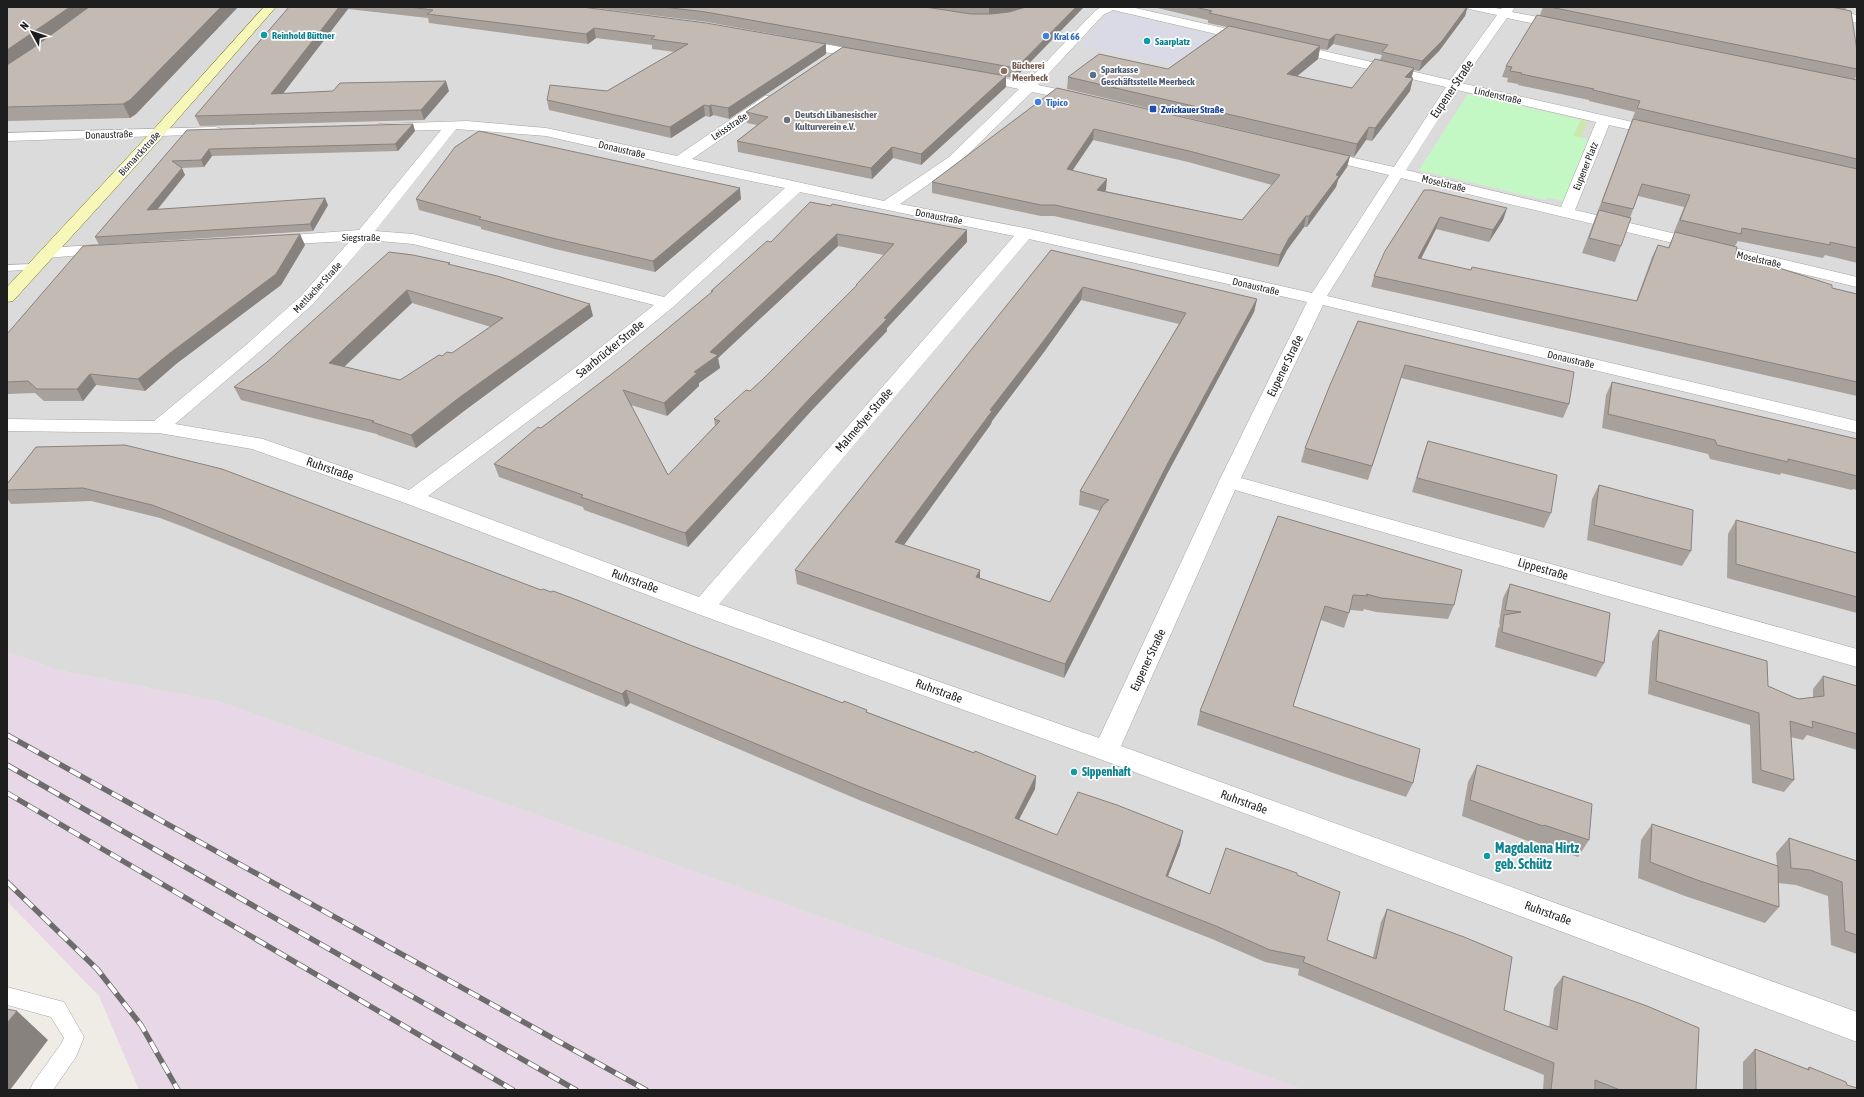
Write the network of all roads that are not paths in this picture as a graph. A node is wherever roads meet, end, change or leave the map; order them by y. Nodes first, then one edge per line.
1 (270, 7) edge
2 (1109, 7) edge
3 (1116, 7) edge
4 (1473, 7) edge
5 (1799, 7) edge
6 (1507, 10) edge
7 (1857, 19) edge
8 (1575, 28) edge
9 (1262, 40) edge
10 (785, 41) edge
11 (1277, 44) edge
12 (840, 51) junction
13 (878, 58) edge
14 (828, 60) edge
15 (962, 73) edge
16 (1454, 84) junction
17 (1030, 86) junction
18 (782, 90) edge
19 (1097, 102) edge
20 (1604, 119) junction
21 (452, 125) junction
22 (365, 127) edge
23 (230, 131) edge
24 (158, 133) junction
25 (1673, 135) edge
26 (7, 137) edge
27 (1308, 151) edge
28 (678, 162) junction
29 (1397, 172) junction
30 (797, 186) junction
31 (887, 206) junction
32 (1566, 213) junction
33 (1025, 233) junction
34 (364, 235) junction
35 (253, 241) edge
36 (126, 248) edge
37 (47, 253) junction
38 (34, 267) junction
39 (7, 268) edge
40 (1857, 282) edge
41 (7, 297) edge
42 (1317, 300) junction
43 (667, 303) junction
44 (7, 425) edge
45 (159, 427) junction
46 (1857, 427) edge
47 (1229, 481) junction
48 (412, 498) junction
49 (703, 607) junction
50 (1857, 658) edge
51 (1106, 751) junction
52 (7, 996) edge
53 (1857, 1027) edge
54 (40, 1090) edge

1 - 24 main road, Bismarckstraße
2 - 17 street
3 - 9 street
4 - 6 street
5 - 7 street
6 - 8 street
6 - 16 street, Eupener Straße
10 - 12 street
11 - 16 street, Lindenstraße
12 - 13 street
12 - 14 street
15 - 17 street
16 - 20 street, Lindenstraße
16 - 29 street, Eupener Straße
17 - 19 street
17 - 31 street
18 - 28 street, Leissstraße
20 - 25 street, Lindenstraße
20 - 32 street, Eupener Platz
21 - 22 street, Donaustraße
21 - 28 street, Donaustraße
21 - 34 street, Mettlacher Straße
23 - 24 street, Donaustraße
24 - 26 street, Donaustraße
24 - 37 main road, Bismarckstraße
27 - 29 street, Moselstraße
28 - 30 street, Donaustraße
29 - 32 street, Moselstraße
29 - 42 street, Eupener Straße
30 - 31 street, Donaustraße
30 - 43 street, Saarbrücker Straße
31 - 33 street, Donaustraße
32 - 40 street, Moselstraße
33 - 42 street, Donaustraße
33 - 49 street, Malmedyer Straße
34 - 35 street, Siegstraße
34 - 43 street, Siegstraße
34 - 45 street, Mettlacher Straße
36 - 37 street
37 - 38 main road, Bismarckstraße
38 - 39 lane
38 - 41 main road, Bismarckstraße
42 - 46 street, Donaustraße
42 - 47 street, Eupener Straße
43 - 48 street, Saarbrücker Straße
44 - 45 street, Ruhrstraße
45 - 48 street, Ruhrstraße
47 - 50 street, Lippestraße
47 - 51 street, Eupener Straße
48 - 49 street, Ruhrstraße
49 - 51 street, Ruhrstraße
51 - 53 street, Ruhrstraße
52 - 54 lane

